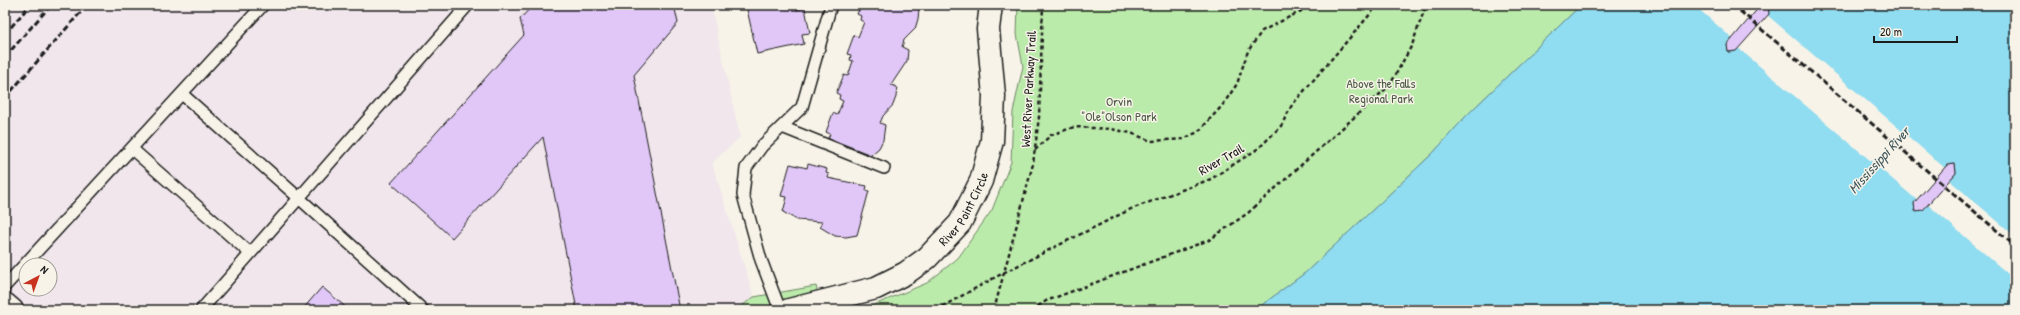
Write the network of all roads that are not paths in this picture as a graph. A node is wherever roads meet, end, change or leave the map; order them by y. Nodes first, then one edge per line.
1 (263, 5) edge
2 (468, 5) edge
3 (831, 5) edge
4 (991, 5) edge
5 (182, 94) junction
6 (782, 126) junction
7 (132, 149) junction
8 (884, 168) dead end
9 (299, 198) junction
10 (250, 253) junction
11 (5, 286) edge
12 (5, 304) edge
13 (12, 310) edge
14 (201, 310) edge
15 (423, 310) edge
16 (780, 310) edge
17 (789, 310) edge

1 - 5 lane
2 - 9 lane
3 - 6 lane
4 - 17 street, River Point Circle
5 - 7 lane
5 - 9 lane
6 - 8 lane
6 - 16 lane
7 - 10 lane
7 - 11 lane
9 - 10 lane
9 - 15 lane
10 - 14 lane
12 - 13 street

